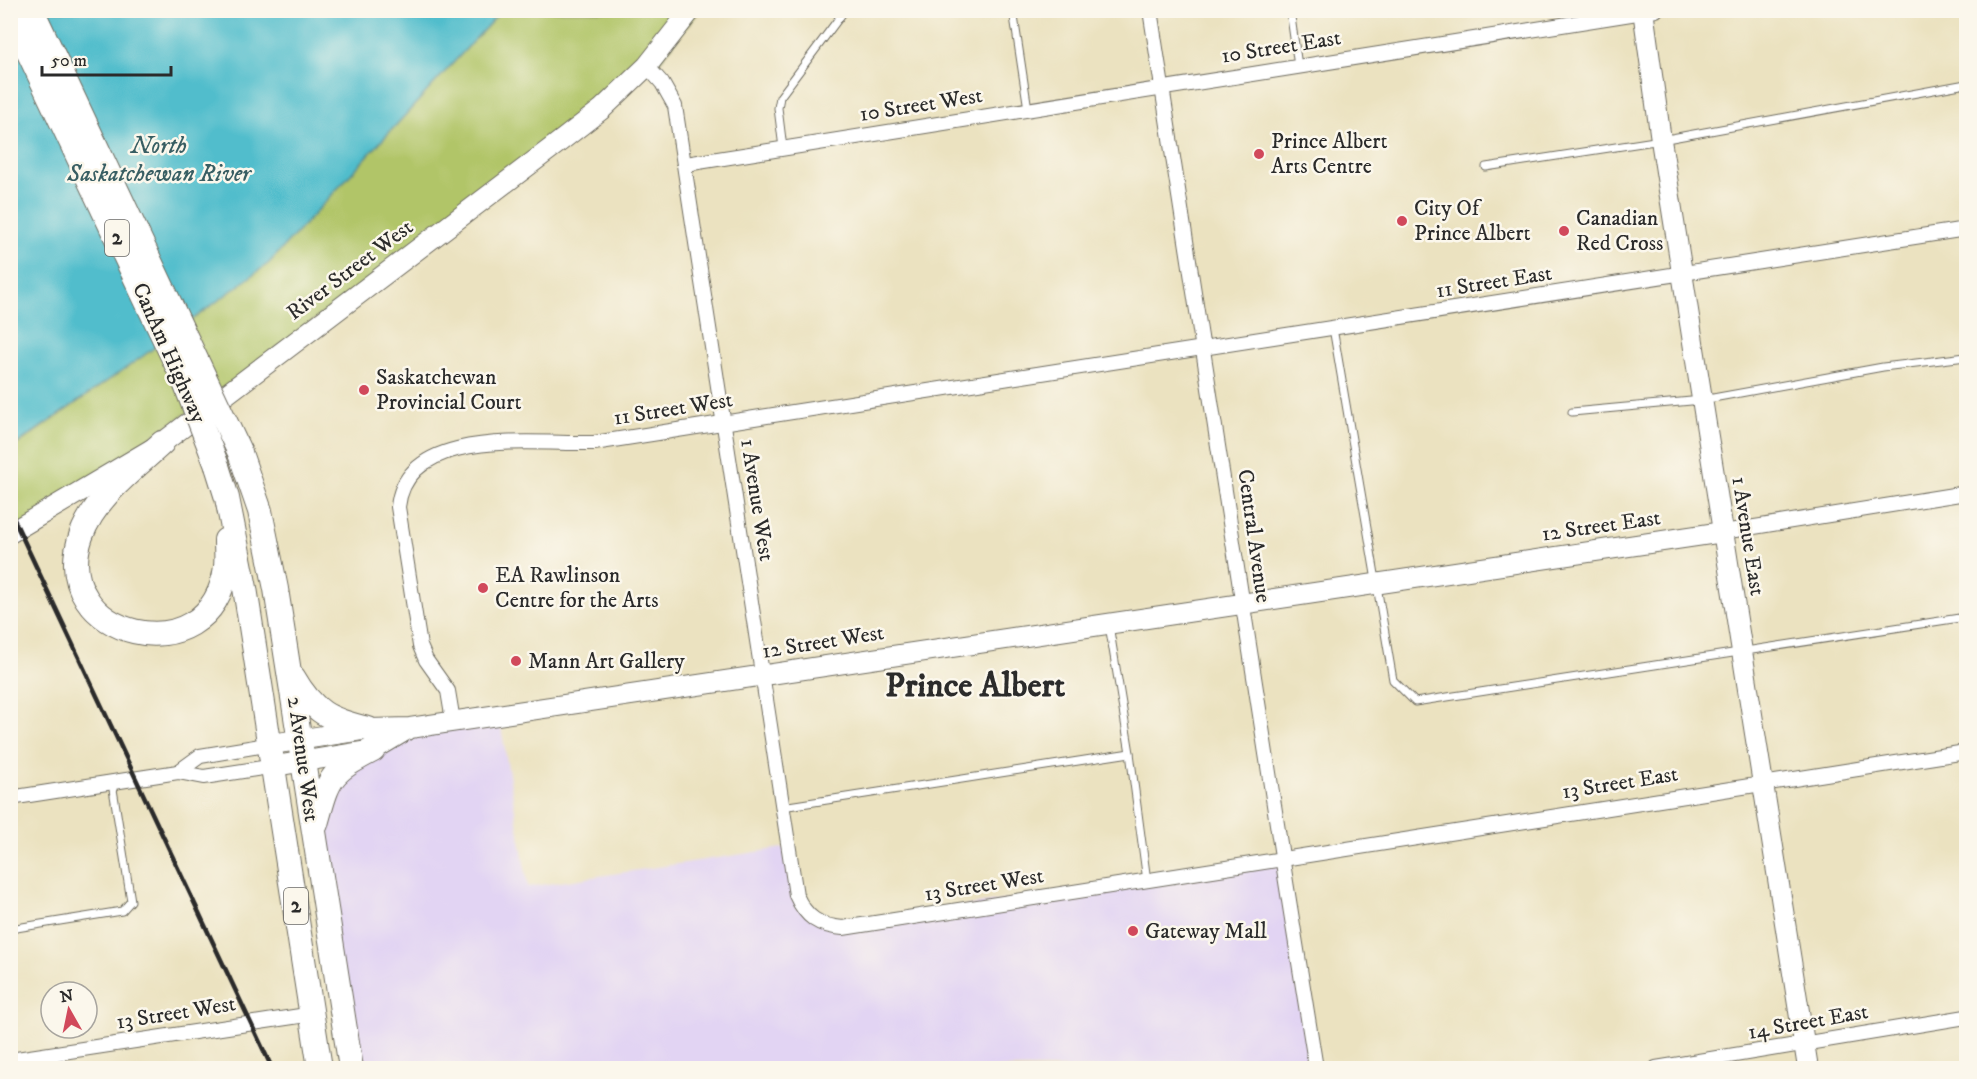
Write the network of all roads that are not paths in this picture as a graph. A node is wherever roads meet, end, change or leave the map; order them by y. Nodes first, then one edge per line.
1 (32, 10) edge
2 (691, 10) edge
3 (845, 10) edge
4 (1013, 10) edge
5 (1150, 10) edge
6 (1290, 10) edge
7 (1647, 11) edge
8 (10, 13) edge
9 (647, 66) junction
10 (1298, 66) junction
11 (1966, 84) edge
12 (1162, 87) junction
13 (1028, 109) junction
14 (1661, 140) junction
15 (783, 148) junction
16 (686, 164) junction
17 (1486, 167) dead end
18 (1966, 228) edge
19 (1682, 273) junction
20 (1333, 328) junction
21 (1205, 347) junction
22 (1966, 357) edge
23 (1702, 400) junction
24 (1572, 412) dead end
25 (724, 422) junction
26 (162, 443) junction
27 (240, 453) joint
28 (218, 466) junction
29 (1966, 493) edge
30 (1723, 532) junction
31 (10, 533) edge
32 (1376, 584) junction
33 (1242, 603) junction
34 (1966, 617) edge
35 (1108, 623) junction
36 (1742, 652) junction
37 (290, 672) junction
38 (762, 675) junction
39 (453, 721) junction
40 (371, 740) junction
41 (301, 751) junction
42 (1966, 752) edge
43 (1130, 753) junction
44 (273, 755) junction
45 (178, 772) junction
46 (1763, 782) junction
47 (112, 783) junction
48 (10, 798) edge
49 (782, 807) junction
50 (314, 832) junction
51 (1281, 858) junction
52 (1147, 881) junction
53 (10, 929) edge
54 (312, 1014) junction
55 (1966, 1017) edge
56 (1804, 1044) junction
57 (10, 1060) edge
58 (320, 1068) edge
59 (351, 1068) edge
60 (1316, 1068) edge
61 (1656, 1068) edge
62 (1808, 1068) edge

1 - 27 highway, CanAm Highway / 2, bridge
2 - 9 street, River Street West
3 - 15 lane
4 - 13 lane
5 - 12 street, Central Avenue
6 - 10 lane
7 - 10 street, 10 Street East
7 - 14 street, 1 Avenue East
8 - 28 highway, CanAm Highway / 2, bridge
9 - 16 street, 1 Avenue West
9 - 26 street, River Street West
10 - 12 street, 10 Street East
11 - 14 lane
12 - 13 street, 10 Street West
12 - 21 street, Central Avenue
13 - 15 street, 10 Street West
14 - 17 lane
14 - 19 street, 1 Avenue East
15 - 16 street, 10 Street West
16 - 25 street, 1 Avenue West
18 - 19 street, 11 Street East
19 - 20 street, 11 Street East
19 - 23 street, 1 Avenue East
20 - 21 street, 11 Street East
20 - 32 lane
21 - 25 street, 11 Street West
21 - 33 street, Central Avenue
22 - 23 lane
23 - 24 lane
23 - 30 street, 1 Avenue East
25 - 38 street, 1 Avenue West
25 - 39 street, 11 Street West
26 - 28 highway
26 - 31 street, River Street West
27 - 37 highway, 2 Avenue West / 2
28 - 44 highway, 2 Avenue West / 2
29 - 30 street, 12 Street East
30 - 32 street, 12 Street East
30 - 36 street, 1 Avenue East
32 - 33 street, 12 Street East
32 - 36 lane
33 - 35 street, 12 Street West
33 - 51 street, Central Avenue
34 - 36 lane
35 - 38 street, 12 Street West
35 - 43 lane
36 - 46 street, 1 Avenue East
37 - 40 highway
37 - 41 highway, 2 Avenue West / 2
38 - 39 street, 12 Street West
38 - 49 street, 1 Avenue West
39 - 40 street, 12 Street West
40 - 41 street, 12 Street West
40 - 50 highway
41 - 44 street, 12 Street West
41 - 50 highway, 2 Avenue West / 2
42 - 46 street, 13 Street East
43 - 49 lane
43 - 52 lane
44 - 45 street, 12 Street West
44 - 45 street, 12 Street West
44 - 54 highway, 2 Avenue West / 2
45 - 47 street, 12 Street West
46 - 51 street, 13 Street East
46 - 56 street, 1 Avenue East
47 - 48 street, 12 Street West
47 - 53 lane
49 - 52 street, 13 Street West
50 - 59 highway, 2 Avenue West / 2
51 - 52 street, 13 Street West
51 - 60 street, Central Avenue
54 - 57 street, 13 Street West
54 - 58 highway, 2 Avenue West / 2
55 - 56 street, 14 Street East
56 - 61 street, 14 Street East
56 - 62 street, 1 Avenue East

